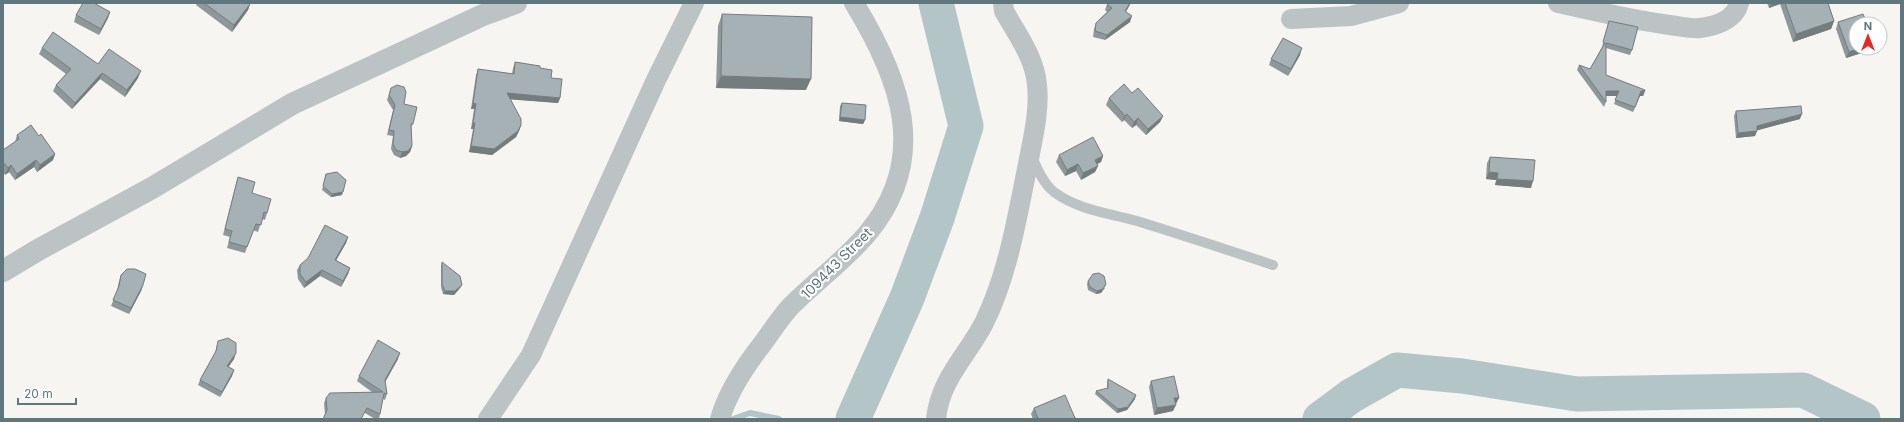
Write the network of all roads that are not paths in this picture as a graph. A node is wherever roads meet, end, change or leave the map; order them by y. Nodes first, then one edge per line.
1 (516, 3) edge
2 (694, 3) edge
3 (854, 3) edge
4 (1003, 3) edge
5 (1399, 3) edge
6 (1558, 3) edge
7 (1739, 3) edge
8 (1291, 19) dead end
9 (1030, 150) junction
10 (1273, 264) dead end
11 (3, 271) edge
12 (488, 419) edge
13 (720, 419) edge
14 (936, 419) edge

1 - 11 street
2 - 12 street
3 - 13 street, 109443 Street
4 - 9 street
5 - 8 street
6 - 7 street
9 - 10 lane
9 - 14 street

